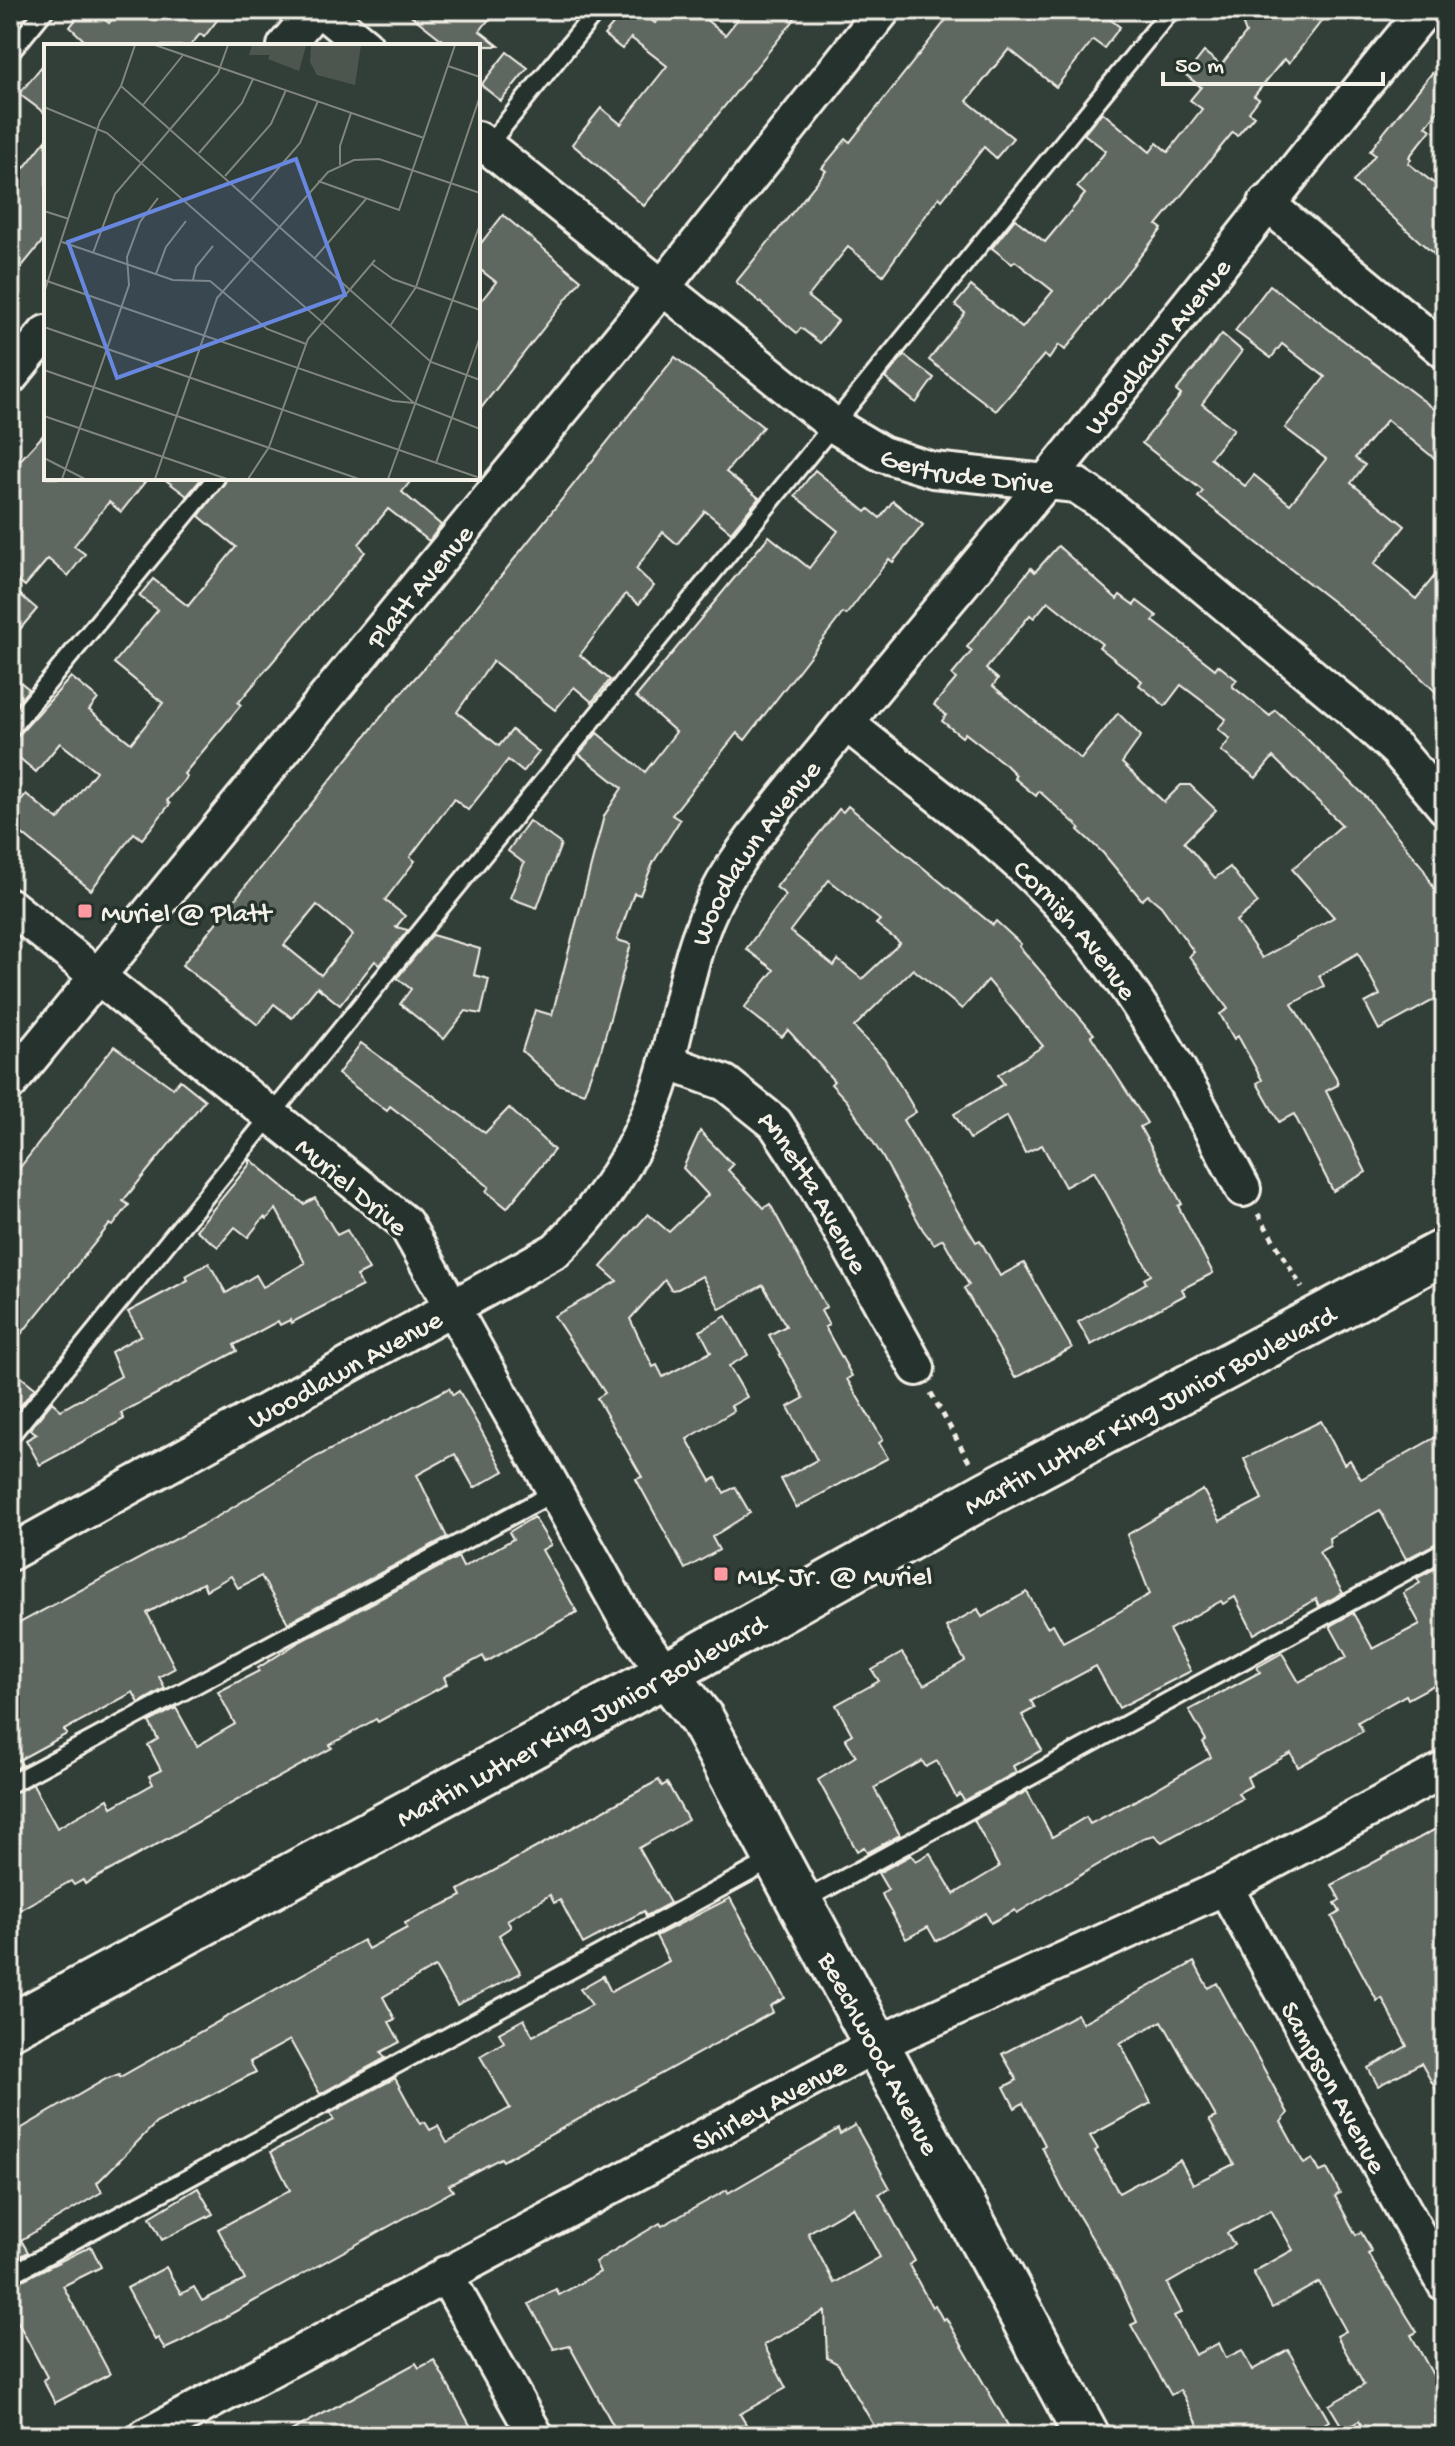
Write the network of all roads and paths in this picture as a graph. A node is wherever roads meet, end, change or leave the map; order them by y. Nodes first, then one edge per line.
1 (45, 10) edge
2 (315, 10) edge
3 (321, 10) edge
4 (597, 10) edge
5 (883, 10) edge
6 (1171, 10) edge
7 (1425, 10) edge
8 (287, 44) edge
9 (363, 44) edge
10 (10, 53) edge
11 (481, 147) edge
12 (1266, 203) junction
13 (661, 289) junction
14 (44, 335) edge
15 (1445, 351) edge
16 (10, 377) edge
17 (835, 426) junction
18 (214, 480) edge
19 (1047, 481) junction
20 (846, 723) junction
21 (10, 729) edge
22 (1445, 807) edge
23 (10, 906) edge
24 (98, 975) junction
25 (667, 1062) junction
26 (10, 1083) edge
27 (272, 1116) junction
28 (1243, 1189) joint
29 (1445, 1251) edge
30 (454, 1307) junction
31 (1321, 1319) junction
32 (917, 1368) joint
33 (10, 1436) edge
34 (555, 1492) junction
35 (987, 1494) junction
36 (1445, 1550) edge
37 (10, 1553) edge
38 (666, 1674) junction
39 (1445, 1769) edge
40 (10, 1784) edge
41 (775, 1859) junction
42 (1225, 1887) junction
43 (799, 1904) junction
44 (10, 2027) edge
45 (877, 2044) junction
46 (445, 2274) junction
47 (10, 2275) edge
48 (1445, 2284) edge
49 (146, 2436) edge
50 (536, 2436) edge
51 (1087, 2436) edge

1 - 10 lane
2 - 8 street
3 - 9 street
4 - 11 lane
5 - 13 street, Platt Avenue
6 - 17 lane
7 - 12 street, Woodlawn Avenue
11 - 13 street, Gertrude Drive
12 - 15 street
12 - 19 street, Woodlawn Avenue
13 - 17 street, Gertrude Drive
13 - 24 street, Platt Avenue
14 - 16 street
17 - 19 street, Gertrude Drive
17 - 27 lane
18 - 21 lane
19 - 20 street, Woodlawn Avenue
19 - 22 street, Gertrude Drive
20 - 25 street, Woodlawn Avenue
20 - 28 street, Cornish Avenue
23 - 24 street, Muriel Drive
24 - 26 street, Platt Avenue
24 - 27 street, Muriel Drive
25 - 30 street, Woodlawn Avenue
25 - 32 street, Annetta Avenue
27 - 30 street, Muriel Drive
27 - 33 lane
28 - 31 path
29 - 31 main road, Martin Luther King Junior Boulevard
30 - 34 street, Muriel Drive
30 - 37 street, Woodlawn Avenue
31 - 35 main road, Martin Luther King Junior Boulevard
32 - 35 path
34 - 38 street, Muriel Drive
34 - 40 lane
35 - 38 main road, Martin Luther King Junior Boulevard
36 - 43 lane
38 - 41 main road, Beechwood Avenue
38 - 44 main road, Martin Luther King Junior Boulevard
39 - 42 street, Shirley Avenue
41 - 43 main road, Beechwood Avenue
41 - 47 lane
42 - 45 street, Shirley Avenue
42 - 48 street, Sampson Avenue
43 - 45 main road, Beechwood Avenue
45 - 46 street, Shirley Avenue
45 - 51 main road, Beechwood Avenue
46 - 49 street, Shirley Avenue
46 - 50 street

